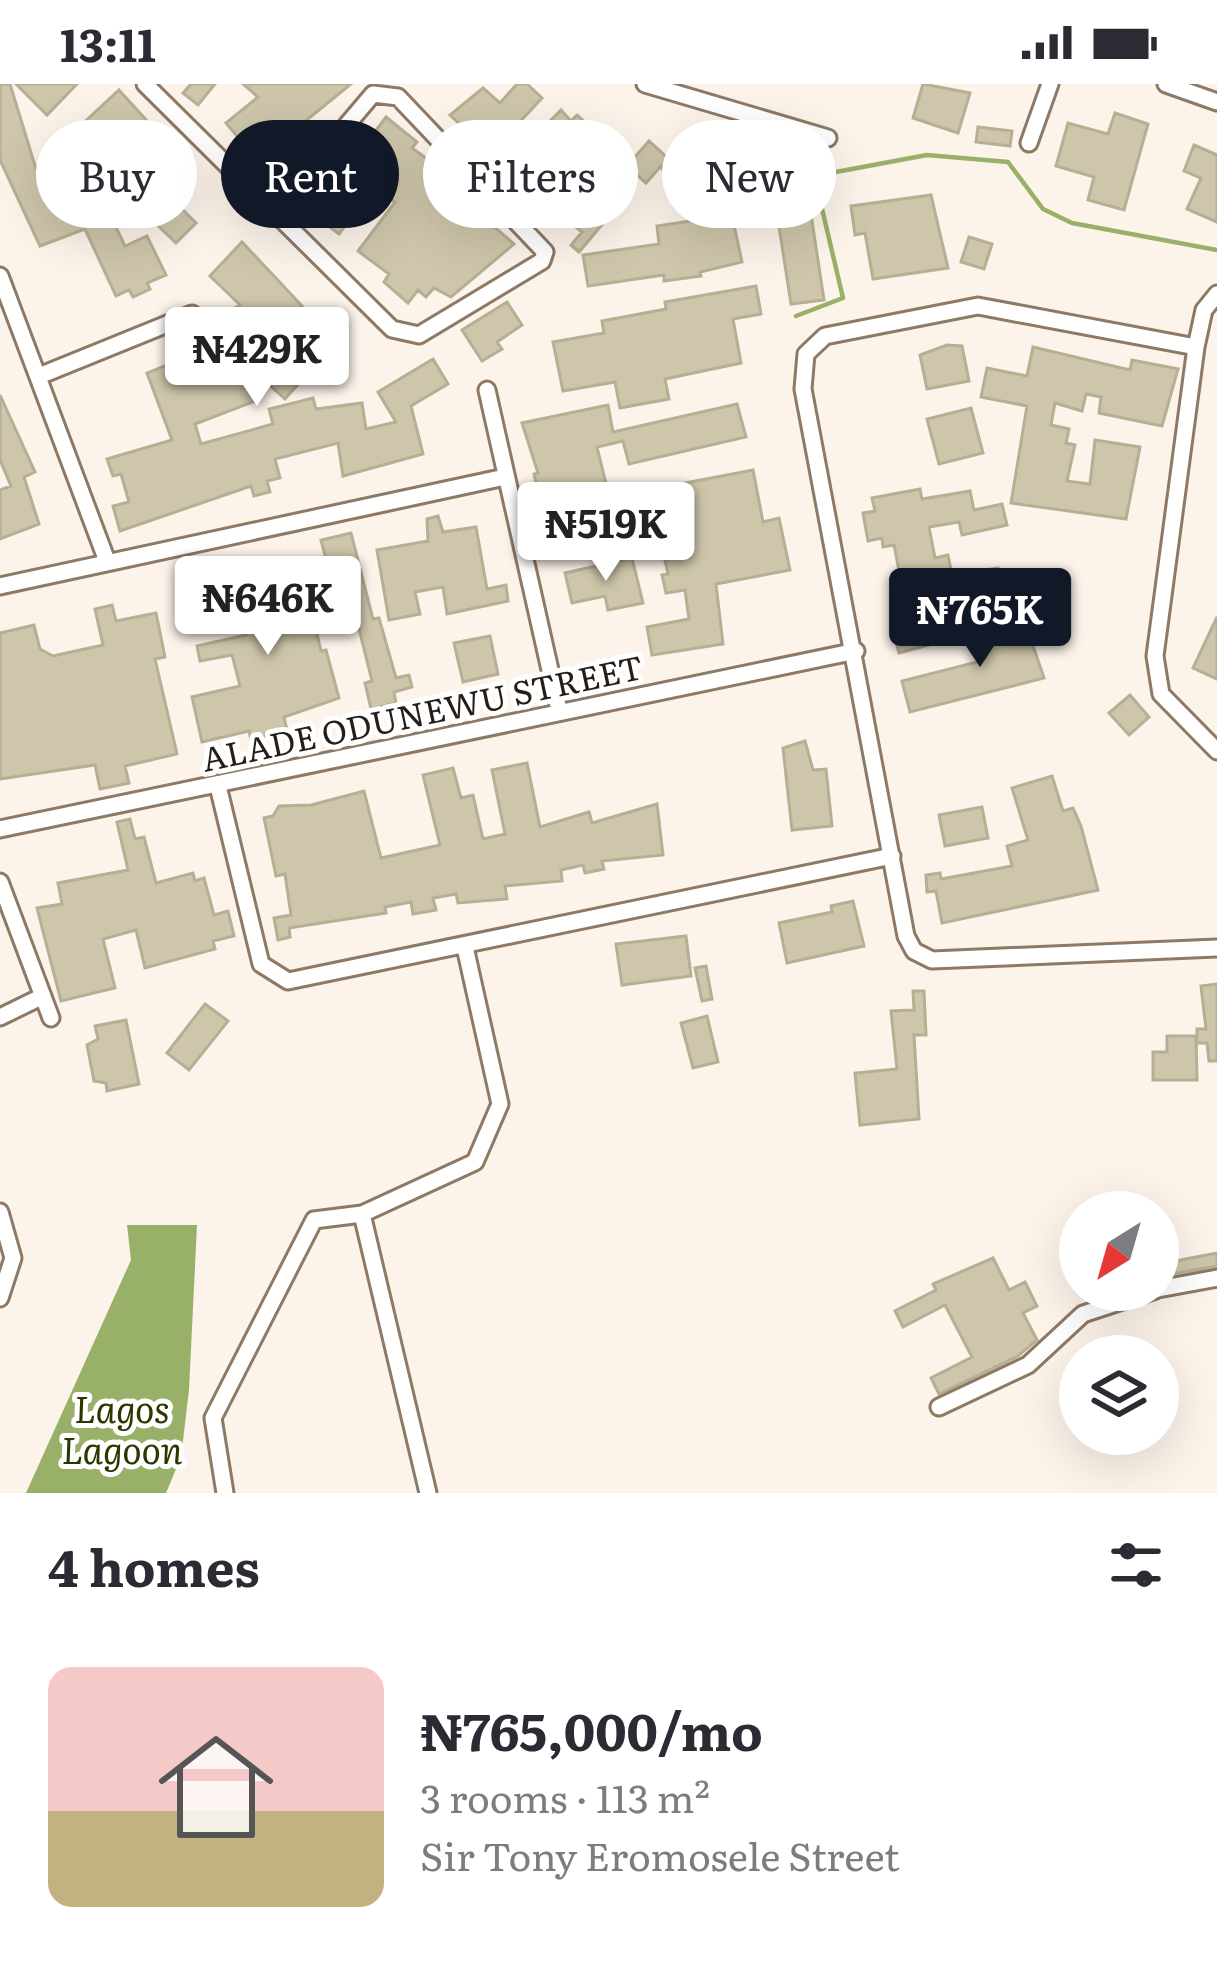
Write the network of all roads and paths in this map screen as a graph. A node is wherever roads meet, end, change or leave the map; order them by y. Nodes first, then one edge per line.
1 (145, 84) edge
2 (645, 84) edge
3 (1050, 84) edge
4 (1166, 84) edge
5 (1217, 102) edge
6 (767, 120) edge
7 (1029, 143) dead end
8 (221, 160) edge
9 (273, 212) joint
10 (0, 276) edge
11 (1217, 294) edge
12 (192, 314) dead end
13 (1196, 347) junction
14 (39, 376) junction
15 (488, 390) dead end
16 (505, 477) junction
17 (107, 561) junction
18 (0, 586) edge
19 (856, 651) junction
20 (559, 710) junction
21 (1217, 752) edge
22 (218, 786) junction
23 (0, 829) edge
24 (892, 856) junction
25 (0, 883) edge
26 (465, 947) junction
27 (1217, 948) edge
28 (43, 996) junction
29 (0, 1017) edge
30 (51, 1018) dead end
31 (0, 1212) edge
32 (362, 1214) junction
33 (1217, 1278) edge
34 (1179, 1286) edge
35 (0, 1298) edge
36 (1092, 1311) edge
37 (939, 1407) dead end
38 (225, 1493) edge
39 (428, 1493) edge

1 - 8 street
2 - 6 street
3 - 7 street
4 - 5 street
9 - 9 street
10 - 14 street
11 - 13 street
12 - 14 street
13 - 19 street
13 - 21 street
14 - 17 street
15 - 16 street
16 - 17 street
16 - 20 street
17 - 18 street
19 - 20 street, ALADE ODUNEWU STREET
19 - 24 street
20 - 22 street, ALADE ODUNEWU STREET
22 - 23 street, ALADE ODUNEWU STREET
22 - 26 street
24 - 26 street
24 - 27 street
25 - 28 street
26 - 32 street
28 - 29 street
28 - 30 street
31 - 35 street
32 - 38 street
32 - 39 street
33 - 34 street
36 - 37 street

